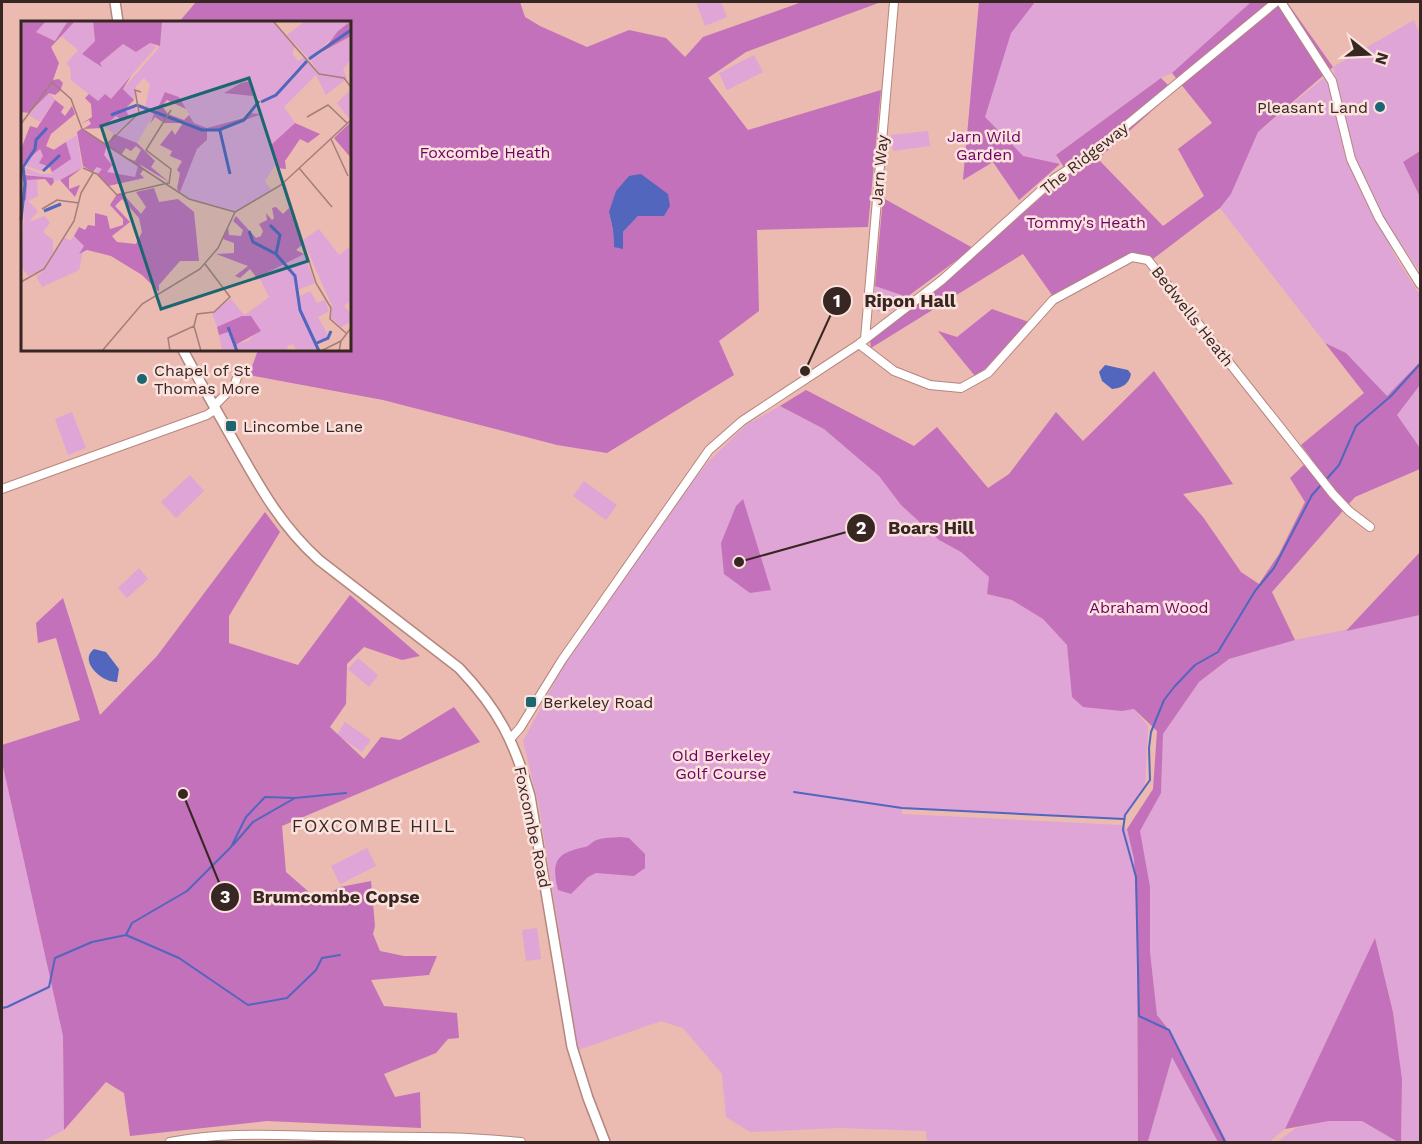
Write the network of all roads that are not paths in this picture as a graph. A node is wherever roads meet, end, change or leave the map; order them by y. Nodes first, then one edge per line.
1 (115, 2) edge
2 (894, 2) edge
3 (1276, 2) edge
4 (1281, 2) edge
5 (118, 21) edge
6 (1420, 284) edge
7 (862, 341) junction
8 (184, 351) edge
9 (238, 375) dead end
10 (215, 408) junction
11 (2, 489) edge
12 (1370, 527) dead end
13 (511, 738) junction
14 (170, 1143) edge
15 (521, 1143) edge
16 (605, 1143) edge

1 - 5 street
2 - 7 street, Jarn Way
3 - 7 street, The Ridgeway
4 - 6 street
7 - 12 street, Bedwells Heath
7 - 13 street
8 - 10 street, Foxcombe Road
9 - 10 street
10 - 11 street
10 - 13 street, Foxcombe Road
13 - 16 street, Foxcombe Road
14 - 15 street

